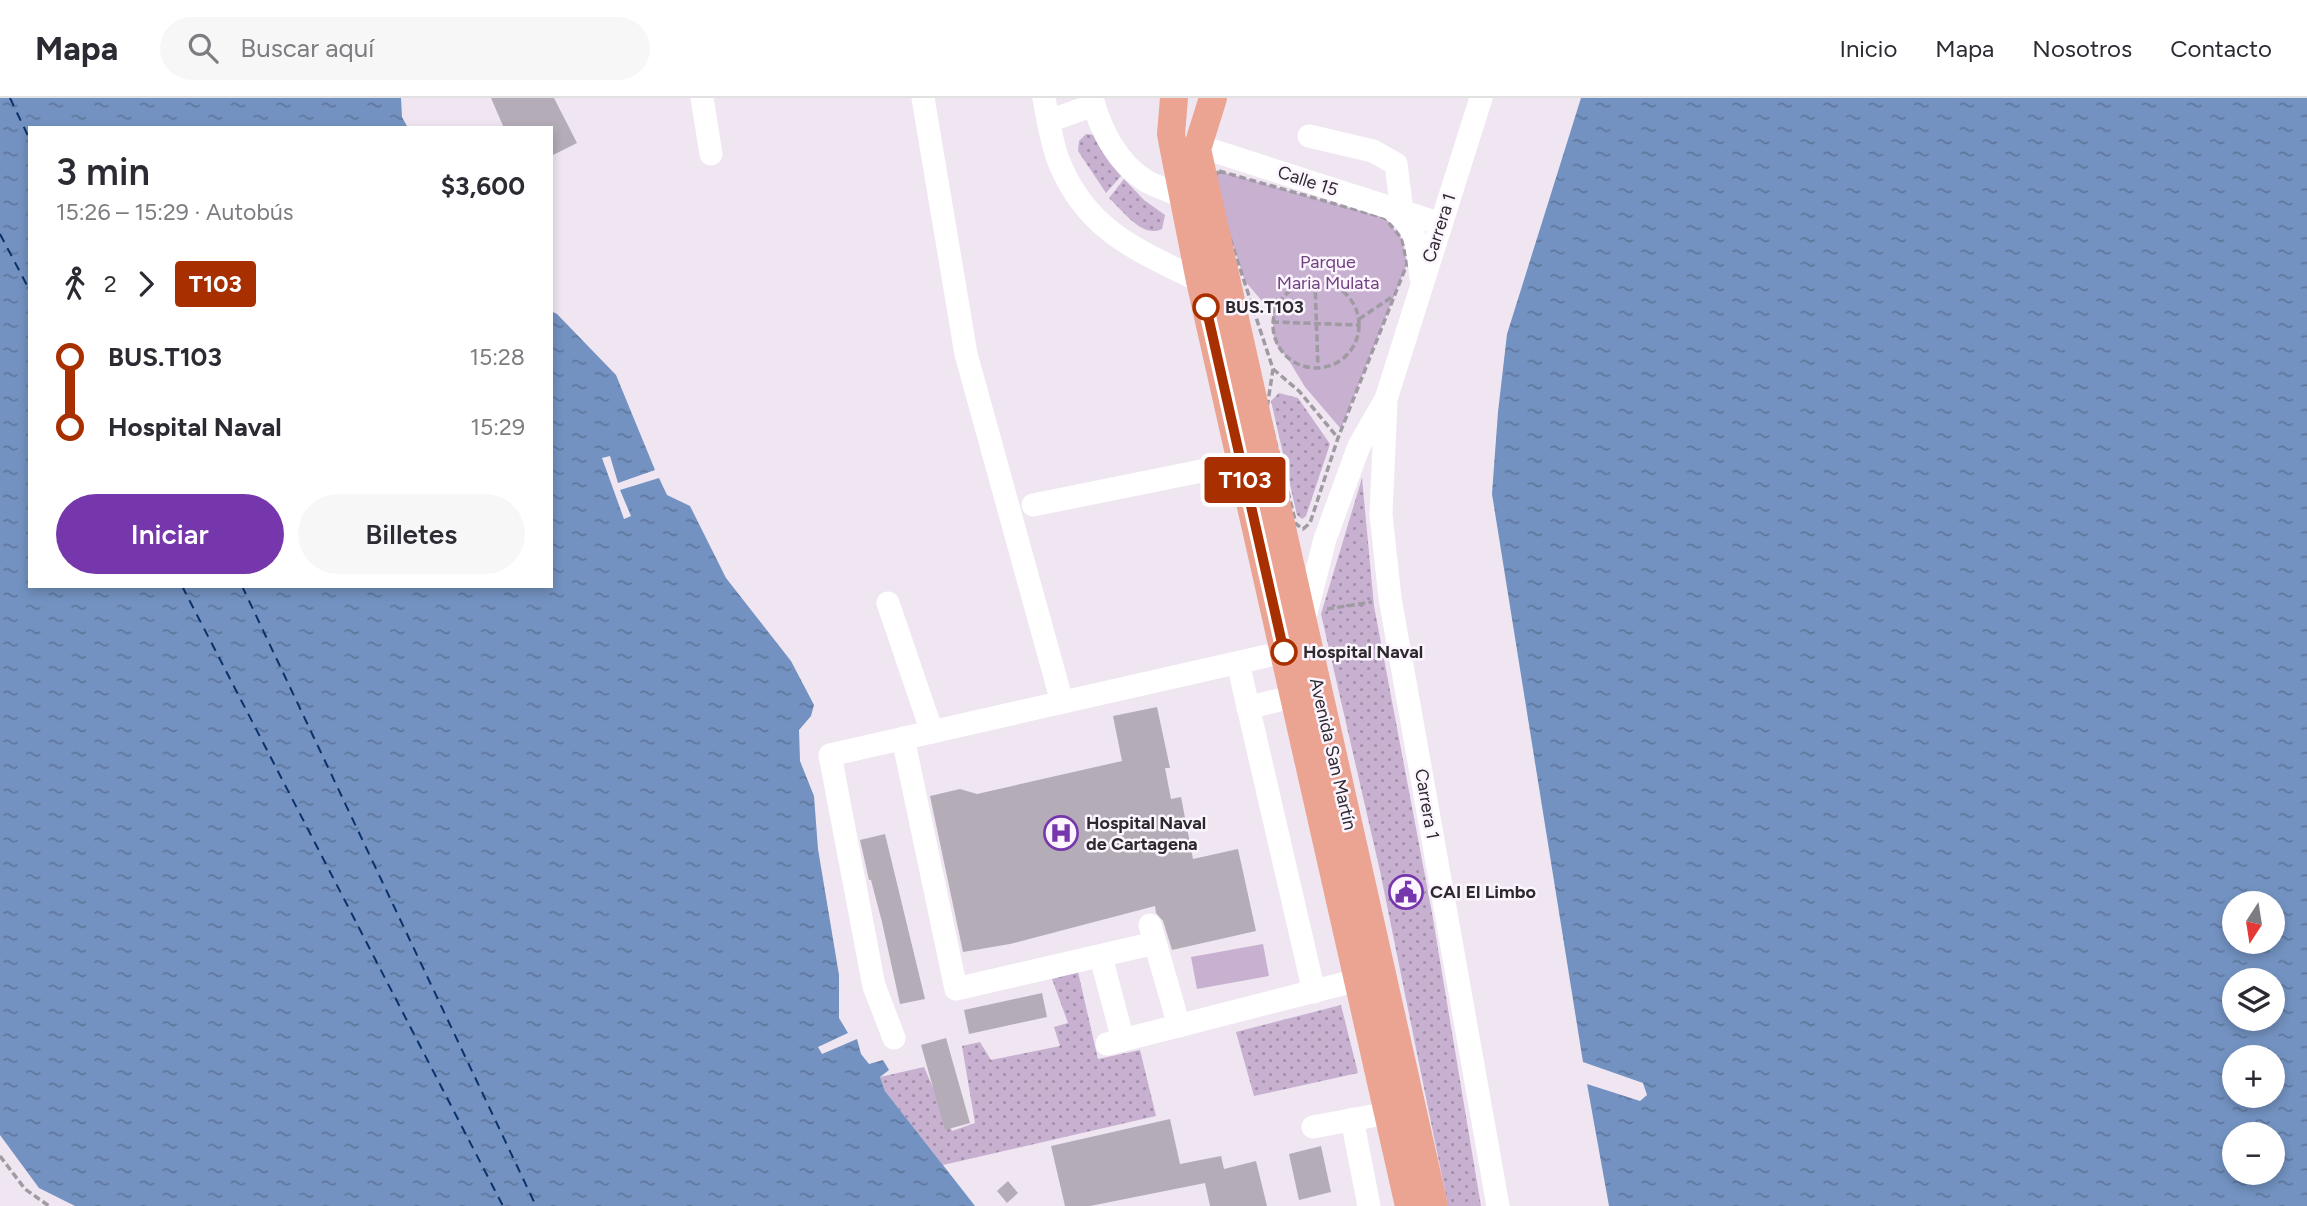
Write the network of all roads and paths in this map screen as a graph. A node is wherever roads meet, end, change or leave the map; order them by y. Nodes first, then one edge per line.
1 (702, 98) edge
2 (923, 98) edge
3 (1044, 98) edge
4 (1174, 98) edge
5 (1213, 98) edge
6 (1481, 98) edge
7 (1093, 102) edge
8 (1049, 121) junction
9 (1309, 136) dead end
10 (1185, 150) junction
11 (711, 154) dead end
12 (1182, 196) junction
13 (1395, 209) junction
14 (1441, 224) junction
15 (1200, 281) junction
16 (1315, 282) junction
17 (1422, 283) junction
18 (1394, 296) junction
19 (1359, 319) junction
20 (1272, 322) junction
21 (1316, 325) junction
22 (1359, 325) junction
23 (1318, 368) junction
24 (1273, 369) junction
25 (1386, 399) junction
26 (1338, 438) junction
27 (1241, 463) junction
28 (1033, 505) dead end
29 (1390, 598) junction
30 (888, 603) dead end
31 (1310, 616) junction
32 (1284, 652) junction
33 (1238, 663) junction
34 (1294, 696) junction
35 (1062, 702) junction
36 (1248, 708) junction
37 (932, 732) junction
38 (903, 738) junction
39 (1101, 957) junction
40 (1358, 980) junction
41 (1314, 992) junction
42 (1179, 1026) junction
43 (894, 1038) dead end
44 (1388, 1113) junction
45 (1352, 1119) junction
46 (1313, 1126) dead end
47 (0, 1156) edge
48 (49, 1206) edge
49 (1368, 1206) edge
50 (1409, 1206) edge
51 (1434, 1206) edge
52 (1498, 1206) edge

1 - 11 street
2 - 35 street
3 - 8 street
4 - 10 main road, Avenida San Martín
5 - 10 main road, Avenida San Martín
6 - 14 street, Carrera 1
7 - 8 street
7 - 12 street
8 - 15 street
9 - 13 street
10 - 12 main road, Avenida San Martín
10 - 13 street, Calle 15
10 - 31 main road, Avenida San Martín
12 - 15 main road, Avenida San Martín
13 - 14 street, Calle 15
13 - 17 street
14 - 17 street, Carrera 1
15 - 27 main road, Avenida San Martín
16 - 19 path
16 - 20 path
16 - 21 path
17 - 25 street, Carrera 1
18 - 19 path
18 - 24 path
18 - 26 path
19 - 22 path
20 - 21 path
20 - 23 path
21 - 22 path
21 - 23 path
22 - 23 path
24 - 26 path
24 - 26 path
25 - 29 street, Carrera 1
25 - 31 street, Carrera 1
27 - 28 street
27 - 32 main road, Avenida San Martín
29 - 31 path
29 - 52 street, Carrera 1
30 - 37 street
31 - 32 street, Carrera 1
31 - 51 main road, Avenida San Martín
32 - 33 street
32 - 34 main road, Avenida San Martín
33 - 35 street
33 - 36 street
34 - 36 street
34 - 40 main road, Avenida San Martín
35 - 37 street
36 - 41 street
37 - 38 street
38 - 39 street
38 - 43 street
39 - 42 street
39 - 42 street
40 - 41 street
40 - 44 main road, Avenida San Martín
41 - 42 street
44 - 45 street
44 - 50 main road, Avenida San Martín
45 - 46 street
45 - 49 street
47 - 48 path

